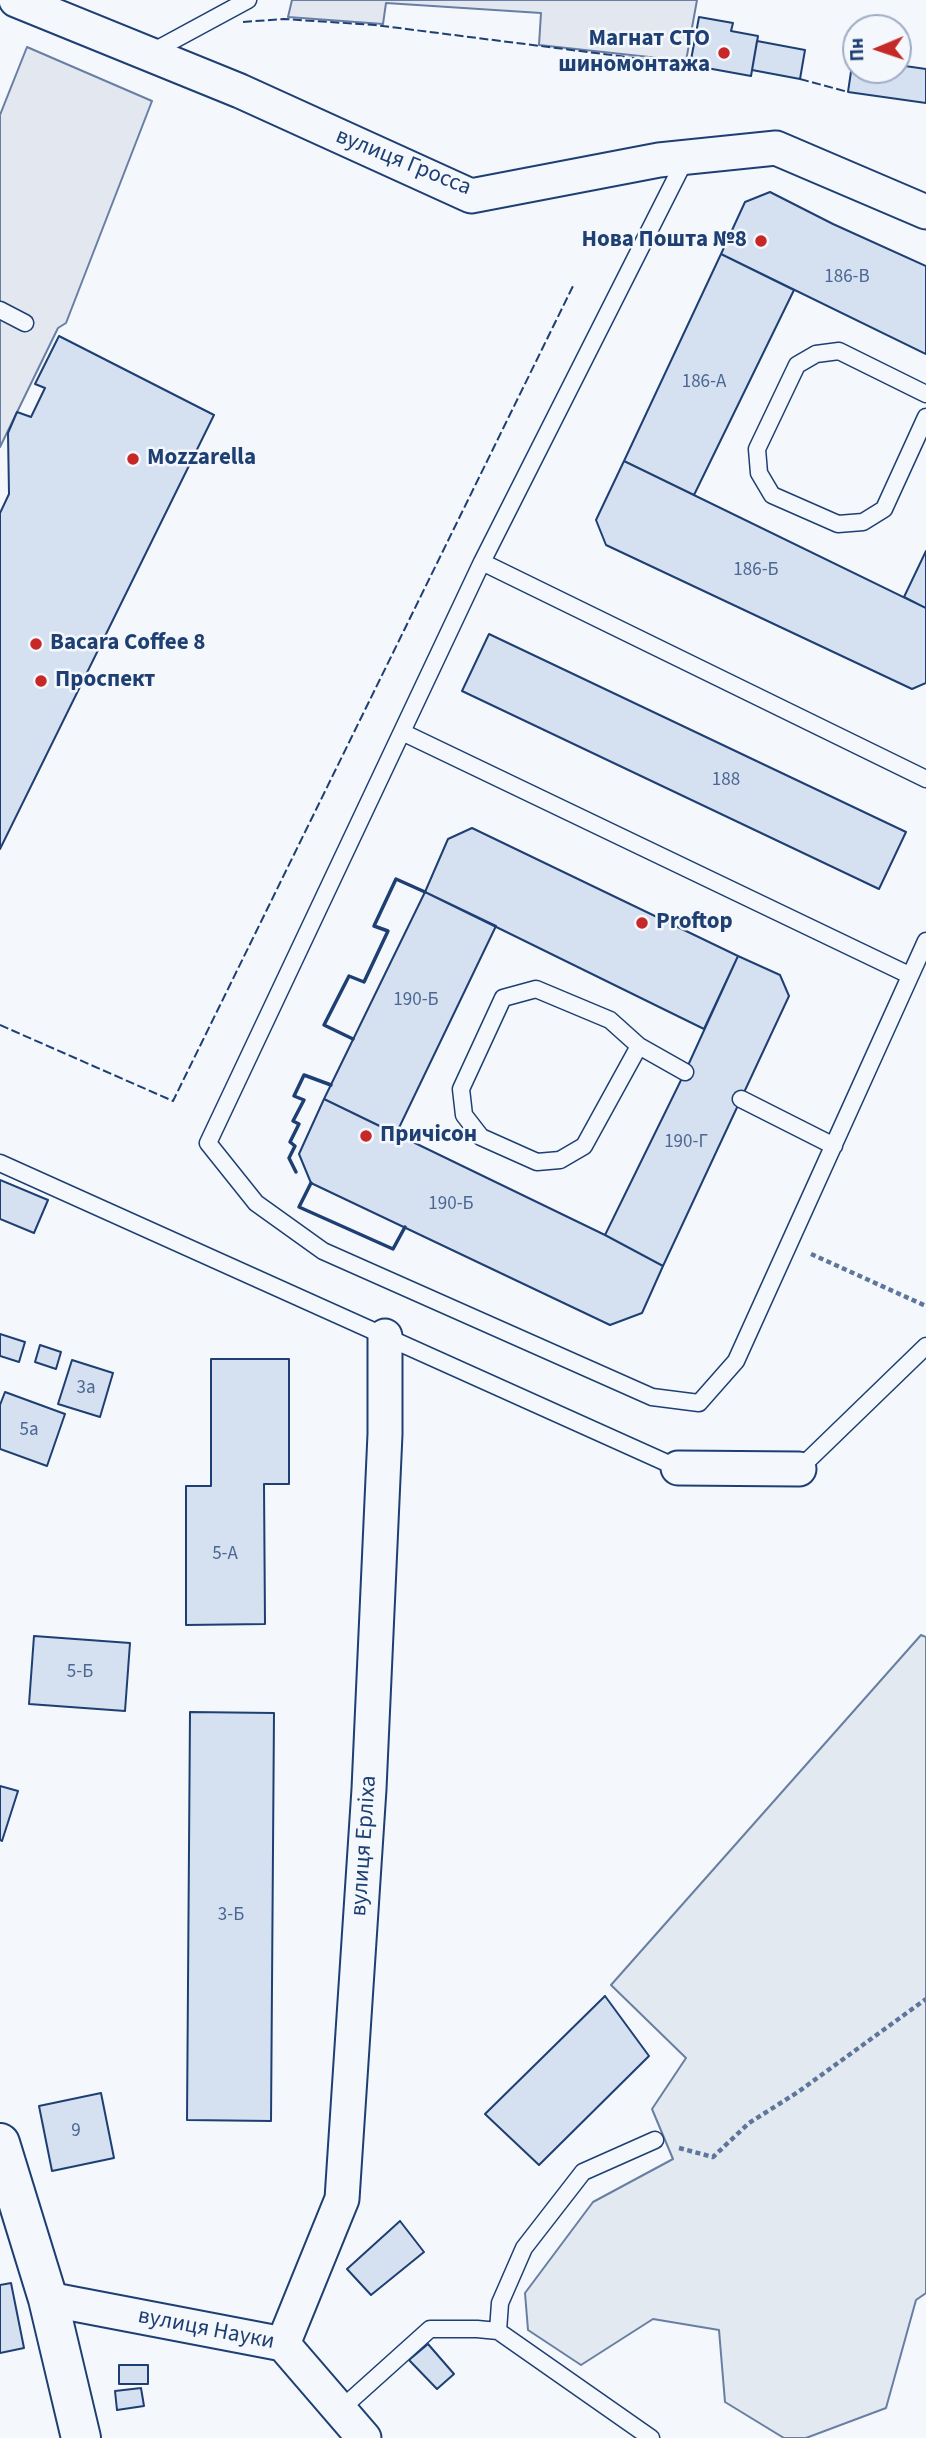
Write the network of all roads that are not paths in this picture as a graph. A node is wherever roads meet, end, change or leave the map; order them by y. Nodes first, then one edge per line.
1 (16, 0) edge
2 (248, 0) edge
3 (148, 54) junction
4 (686, 158) junction
5 (926, 212) edge
6 (0, 310) edge
7 (25, 323) dead end
8 (926, 394) edge
9 (926, 418) edge
10 (482, 562) junction
11 (402, 732) junction
12 (926, 779) edge
13 (926, 942) edge
14 (921, 962) edge
15 (909, 975) junction
16 (639, 1046) junction
17 (685, 1072) dead end
18 (741, 1099) dead end
19 (834, 1146) junction
20 (0, 1163) edge
21 (385, 1336) junction
22 (926, 1346) edge
23 (678, 1468) joint
24 (799, 1469) joint
25 (655, 2140) road end
26 (0, 2143) edge
27 (48, 2299) junction
28 (498, 2331) junction
29 (284, 2344) junction
30 (341, 2409) junction
31 (81, 2438) edge
32 (364, 2438) edge
33 (651, 2438) edge

1 - 3 street, вулиця Гросса
2 - 3 lane
3 - 4 street, вулиця Гросса
4 - 5 street, вулиця Гросса
4 - 10 lane
6 - 7 lane
8 - 9 lane
10 - 11 lane
10 - 12 lane
11 - 15 lane
11 - 19 lane
13 - 14 lane
14 - 15 lane
15 - 19 lane
16 - 16 lane
16 - 17 lane
18 - 19 lane
20 - 21 lane
21 - 23 lane
21 - 29 street, вулиця Ерліха
22 - 24 lane
23 - 24 street
25 - 28 lane
26 - 27 street
27 - 29 street, вулиця Науки
27 - 31 street
28 - 30 lane
28 - 33 lane
29 - 30 street, вулиця Науки
30 - 32 street, вулиця Науки

